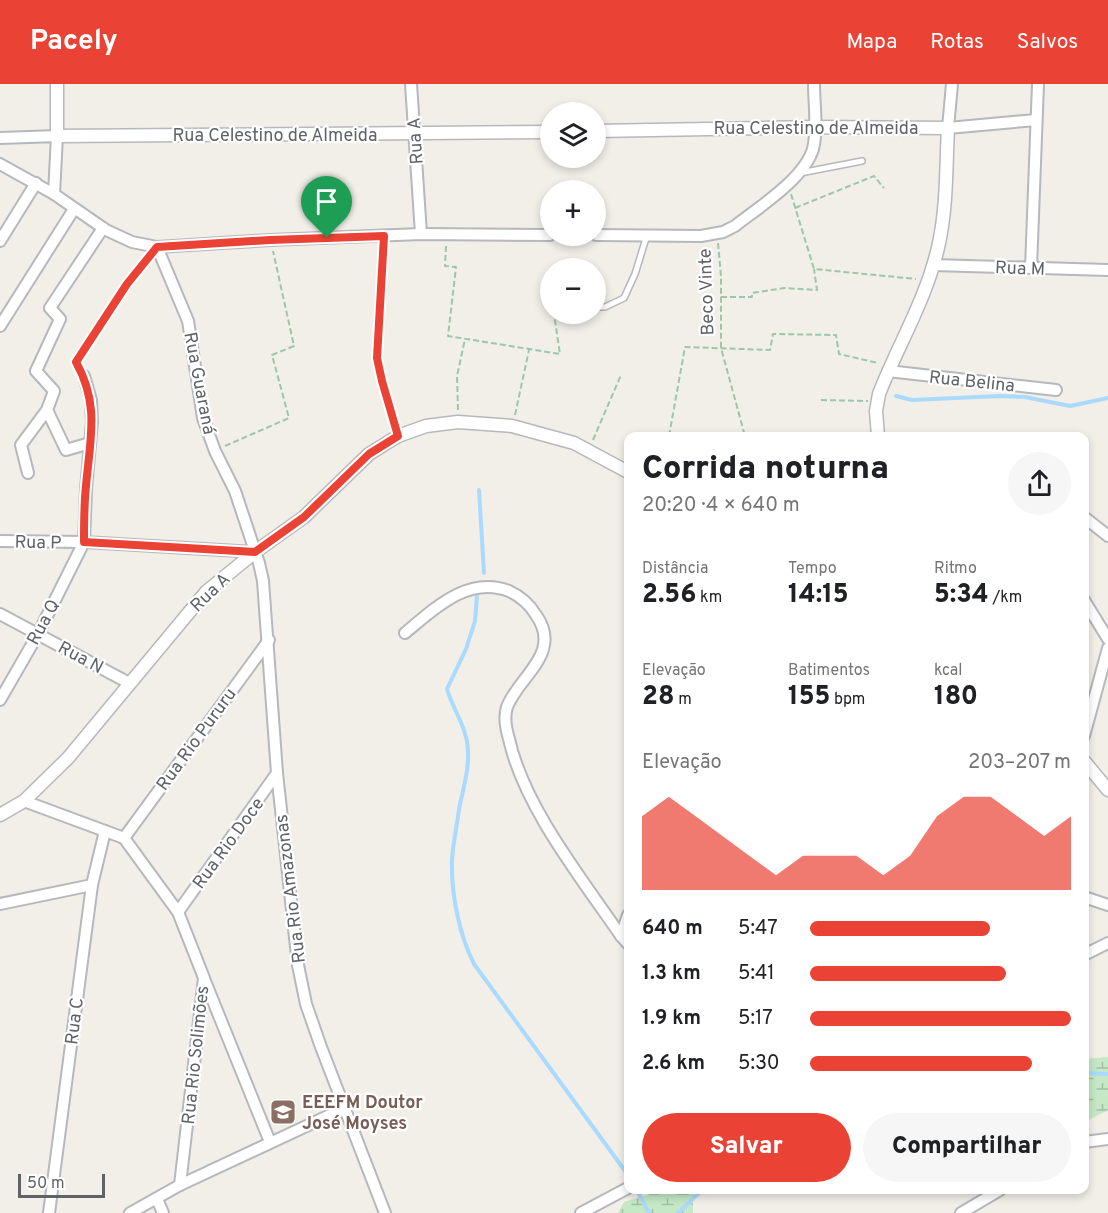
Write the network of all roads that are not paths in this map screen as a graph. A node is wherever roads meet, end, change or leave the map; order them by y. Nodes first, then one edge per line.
1 (57, 84) edge
2 (411, 84) edge
3 (814, 84) edge
4 (952, 84) edge
5 (1038, 84) edge
6 (1036, 120) junction
7 (814, 127) junction
8 (948, 128) junction
9 (606, 131) edge
10 (540, 132) edge
11 (415, 134) junction
12 (57, 136) junction
13 (0, 138) edge
14 (862, 161) dead end
15 (0, 164) edge
16 (799, 173) junction
17 (36, 183) junction
18 (54, 194) junction
19 (74, 209) junction
20 (103, 228) junction
21 (421, 234) junction
22 (540, 235) edge
23 (606, 235) edge
24 (647, 235) junction
25 (384, 236) junction
26 (0, 241) edge
27 (157, 247) junction
28 (933, 265) junction
29 (1031, 268) junction
30 (1108, 270) edge
31 (606, 307) edge
32 (0, 326) edge
33 (889, 368) junction
34 (84, 376) road end
35 (382, 381) road end
36 (1056, 390) dead end
37 (47, 410) junction
38 (878, 432) edge
39 (90, 443) junction
40 (624, 470) edge
41 (28, 473) dead end
42 (1089, 521) edge
43 (1108, 536) edge
44 (0, 541) edge
45 (84, 542) junction
46 (255, 552) junction
47 (1089, 608) edge
48 (0, 614) edge
49 (405, 633) dead end
50 (38, 634) junction
51 (1108, 639) edge
52 (268, 640) junction
53 (1108, 648) edge
54 (129, 683) junction
55 (0, 700) edge
56 (1089, 718) edge
57 (1089, 767) edge
58 (277, 773) junction
59 (1108, 790) edge
60 (24, 801) junction
61 (0, 815) edge
62 (105, 831) junction
63 (124, 838) junction
64 (92, 885) junction
65 (1089, 899) edge
66 (0, 904) edge
67 (1108, 905) edge
68 (178, 912) junction
69 (624, 939) edge
70 (1108, 943) edge
71 (1089, 952) edge
72 (204, 978) junction
73 (345, 1108) junction
74 (1108, 1139) edge
75 (1089, 1141) edge
76 (270, 1142) junction
77 (180, 1185) junction
78 (624, 1190) edge
79 (993, 1194) edge
80 (157, 1199) junction
81 (603, 1203) junction
82 (49, 1213) edge
83 (130, 1213) edge
84 (163, 1213) edge
85 (385, 1213) edge
86 (581, 1213) edge
87 (597, 1213) edge
88 (961, 1213) edge

1 - 12 street
2 - 11 street, Rua A
3 - 7 street
4 - 8 street
5 - 6 street
6 - 8 street, Rua Celestino de Almeida
6 - 29 street
7 - 8 street, Rua Celestino de Almeida
7 - 9 street, Rua Celestino de Almeida
7 - 16 street
8 - 28 street
10 - 11 street, Rua Celestino de Almeida
11 - 12 street, Rua Celestino de Almeida
11 - 21 street, Rua A
12 - 13 street, Rua Celestino de Almeida
12 - 18 street
14 - 16 lane
15 - 17 street
16 - 24 street
17 - 18 street
17 - 26 street
18 - 19 street
19 - 20 street
19 - 32 street
20 - 27 street
20 - 37 street
21 - 22 street
21 - 25 street
23 - 24 street
24 - 31 lane
25 - 27 street
25 - 35 lane
27 - 46 street, Rua Guaraná
28 - 29 street, Rua M
28 - 33 street
29 - 30 street, Rua M
33 - 36 street, Rua Belina
33 - 38 street
34 - 39 street
37 - 39 street
37 - 41 street
39 - 45 street
40 - 46 street, Rua A
42 - 43 street
44 - 45 street, Rua P
45 - 46 street, Rua P
45 - 50 street, Rua Q
46 - 52 street, Rua Rio Amazonas
46 - 54 street, Rua A
47 - 51 street
48 - 50 street, Rua N
49 - 69 street
50 - 54 street, Rua N
50 - 55 street, Rua Q
52 - 58 street, Rua Rio Amazonas
52 - 63 street, Rua Rio Pururu
53 - 56 street
54 - 60 street, Rua A
57 - 59 street
58 - 68 street, Rua Rio Doce
58 - 73 street, Rua Rio Amazonas
60 - 61 street, Rua A
60 - 62 street
62 - 63 street
62 - 64 street, Rua C
63 - 68 street, Rua Rio Solimões
64 - 66 street
64 - 82 street, Rua C
65 - 67 street
68 - 72 street, Rua Rio Solimões
70 - 71 street
72 - 76 street
72 - 77 street, Rua Rio Solimões
73 - 76 street
73 - 85 street, Rua Rio Amazonas
74 - 75 street
76 - 77 street
77 - 80 street
78 - 81 street
79 - 88 street
80 - 83 street
80 - 84 street
81 - 86 street
81 - 87 street

